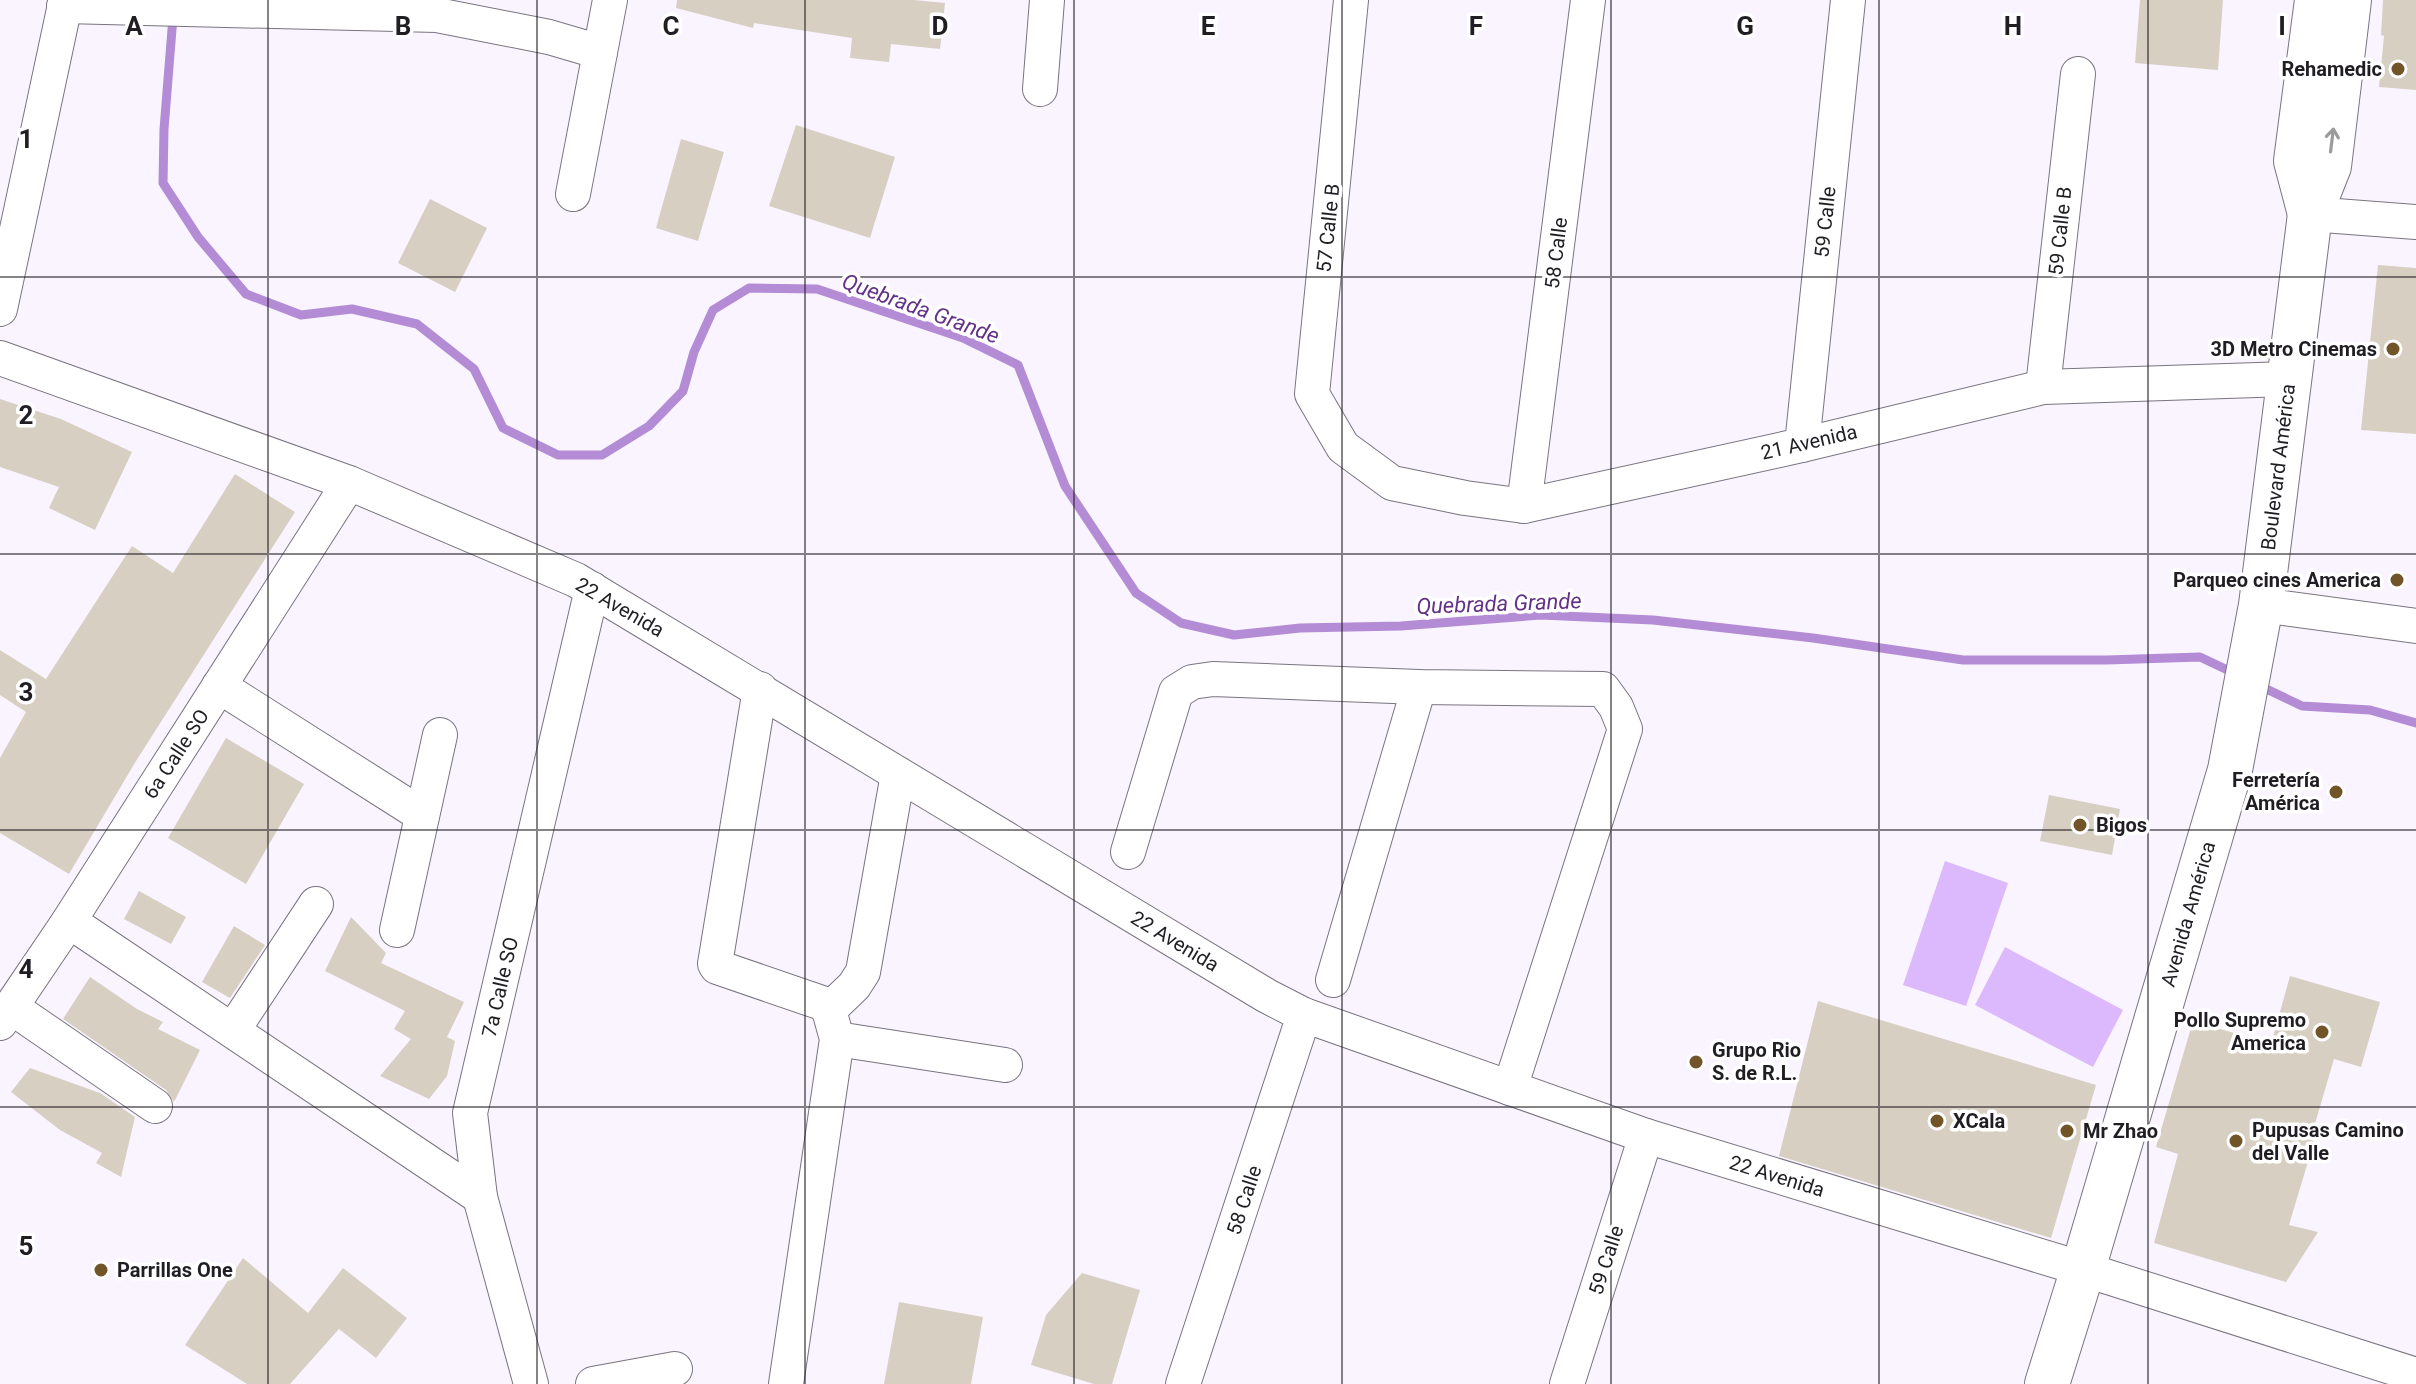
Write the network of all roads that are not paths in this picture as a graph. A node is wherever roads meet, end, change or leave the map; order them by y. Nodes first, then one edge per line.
1 (610, 0) edge
2 (1047, 0) edge
3 (1351, 0) edge
4 (1588, 0) edge
5 (1848, 0) edge
6 (2317, 0) edge
7 (2349, 0) edge
8 (65, 3) edge
9 (600, 52) junction
10 (2078, 74) dead end
11 (1040, 89) dead end
12 (573, 194) dead end
13 (2310, 214) junction
14 (2416, 222) edge
15 (0, 309) edge
16 (0, 358) edge
17 (2289, 379) junction
18 (2043, 387) junction
19 (1802, 445) junction
20 (1343, 447) joint
21 (349, 483) junction
22 (1524, 506) junction
23 (592, 589) junction
24 (2259, 615) junction
25 (2416, 626) edge
26 (219, 686) junction
27 (1419, 687) junction
28 (760, 689) junction
29 (440, 735) dead end
30 (898, 774) junction
31 (422, 815) junction
32 (1128, 852) dead end
33 (316, 904) dead end
34 (69, 921) junction
35 (397, 930) dead end
36 (1333, 980) dead end
37 (5, 1015) edge
38 (1304, 1015) junction
39 (833, 1025) junction
40 (233, 1030) junction
41 (1005, 1065) dead end
42 (1510, 1088) junction
43 (155, 1106) dead end
44 (1646, 1136) junction
45 (480, 1197) junction
46 (2083, 1269) junction
47 (675, 1369) dead end
48 (2416, 1375) edge
49 (531, 1384) edge
50 (593, 1384) edge
51 (786, 1384) edge
52 (1183, 1384) edge
53 (1567, 1384) edge
54 (2047, 1384) edge

1 - 9 street
2 - 11 street
3 - 20 street, 57 Calle B
4 - 22 street, 58 Calle
5 - 19 street, 59 Calle
6 - 13 main road, Boulevard América
13 -> 7 main road, Boulevard América
8 - 9 street
8 - 15 street
9 - 12 street
10 - 18 street, 59 Calle B
13 - 14 street
13 - 17 main road, Boulevard América
16 - 21 street, 22 Avenida
17 - 18 street, 21 Avenida
17 - 24 main road, Boulevard América
18 - 19 street, 21 Avenida
19 - 22 street, 21 Avenida
20 - 22 street, 21 Avenida
21 - 23 street, 22 Avenida
21 - 26 street, 6a Calle SO
23 - 28 street, 22 Avenida
23 - 45 street, 7a Calle SO
24 - 25 street
24 - 46 main road, Avenida América
26 - 31 street
26 - 34 street, 6a Calle SO
27 - 32 street
27 - 36 street
27 - 42 street
28 - 30 street, 22 Avenida
28 - 39 street
29 - 31 street
30 - 38 street, 22 Avenida
30 - 39 street
31 - 35 street
33 - 40 street
34 - 37 street, 6a Calle SO
34 - 40 street
37 - 43 street
38 - 42 street, 22 Avenida
38 - 52 street, 58 Calle
39 - 41 street
39 - 51 street
40 - 45 street
42 - 44 street, 22 Avenida
44 - 46 street, 22 Avenida
44 - 53 street, 59 Calle
45 - 49 street, 7a Calle SO
46 - 48 street, 22 Avenida
46 - 54 main road, Avenida América
47 - 50 street

